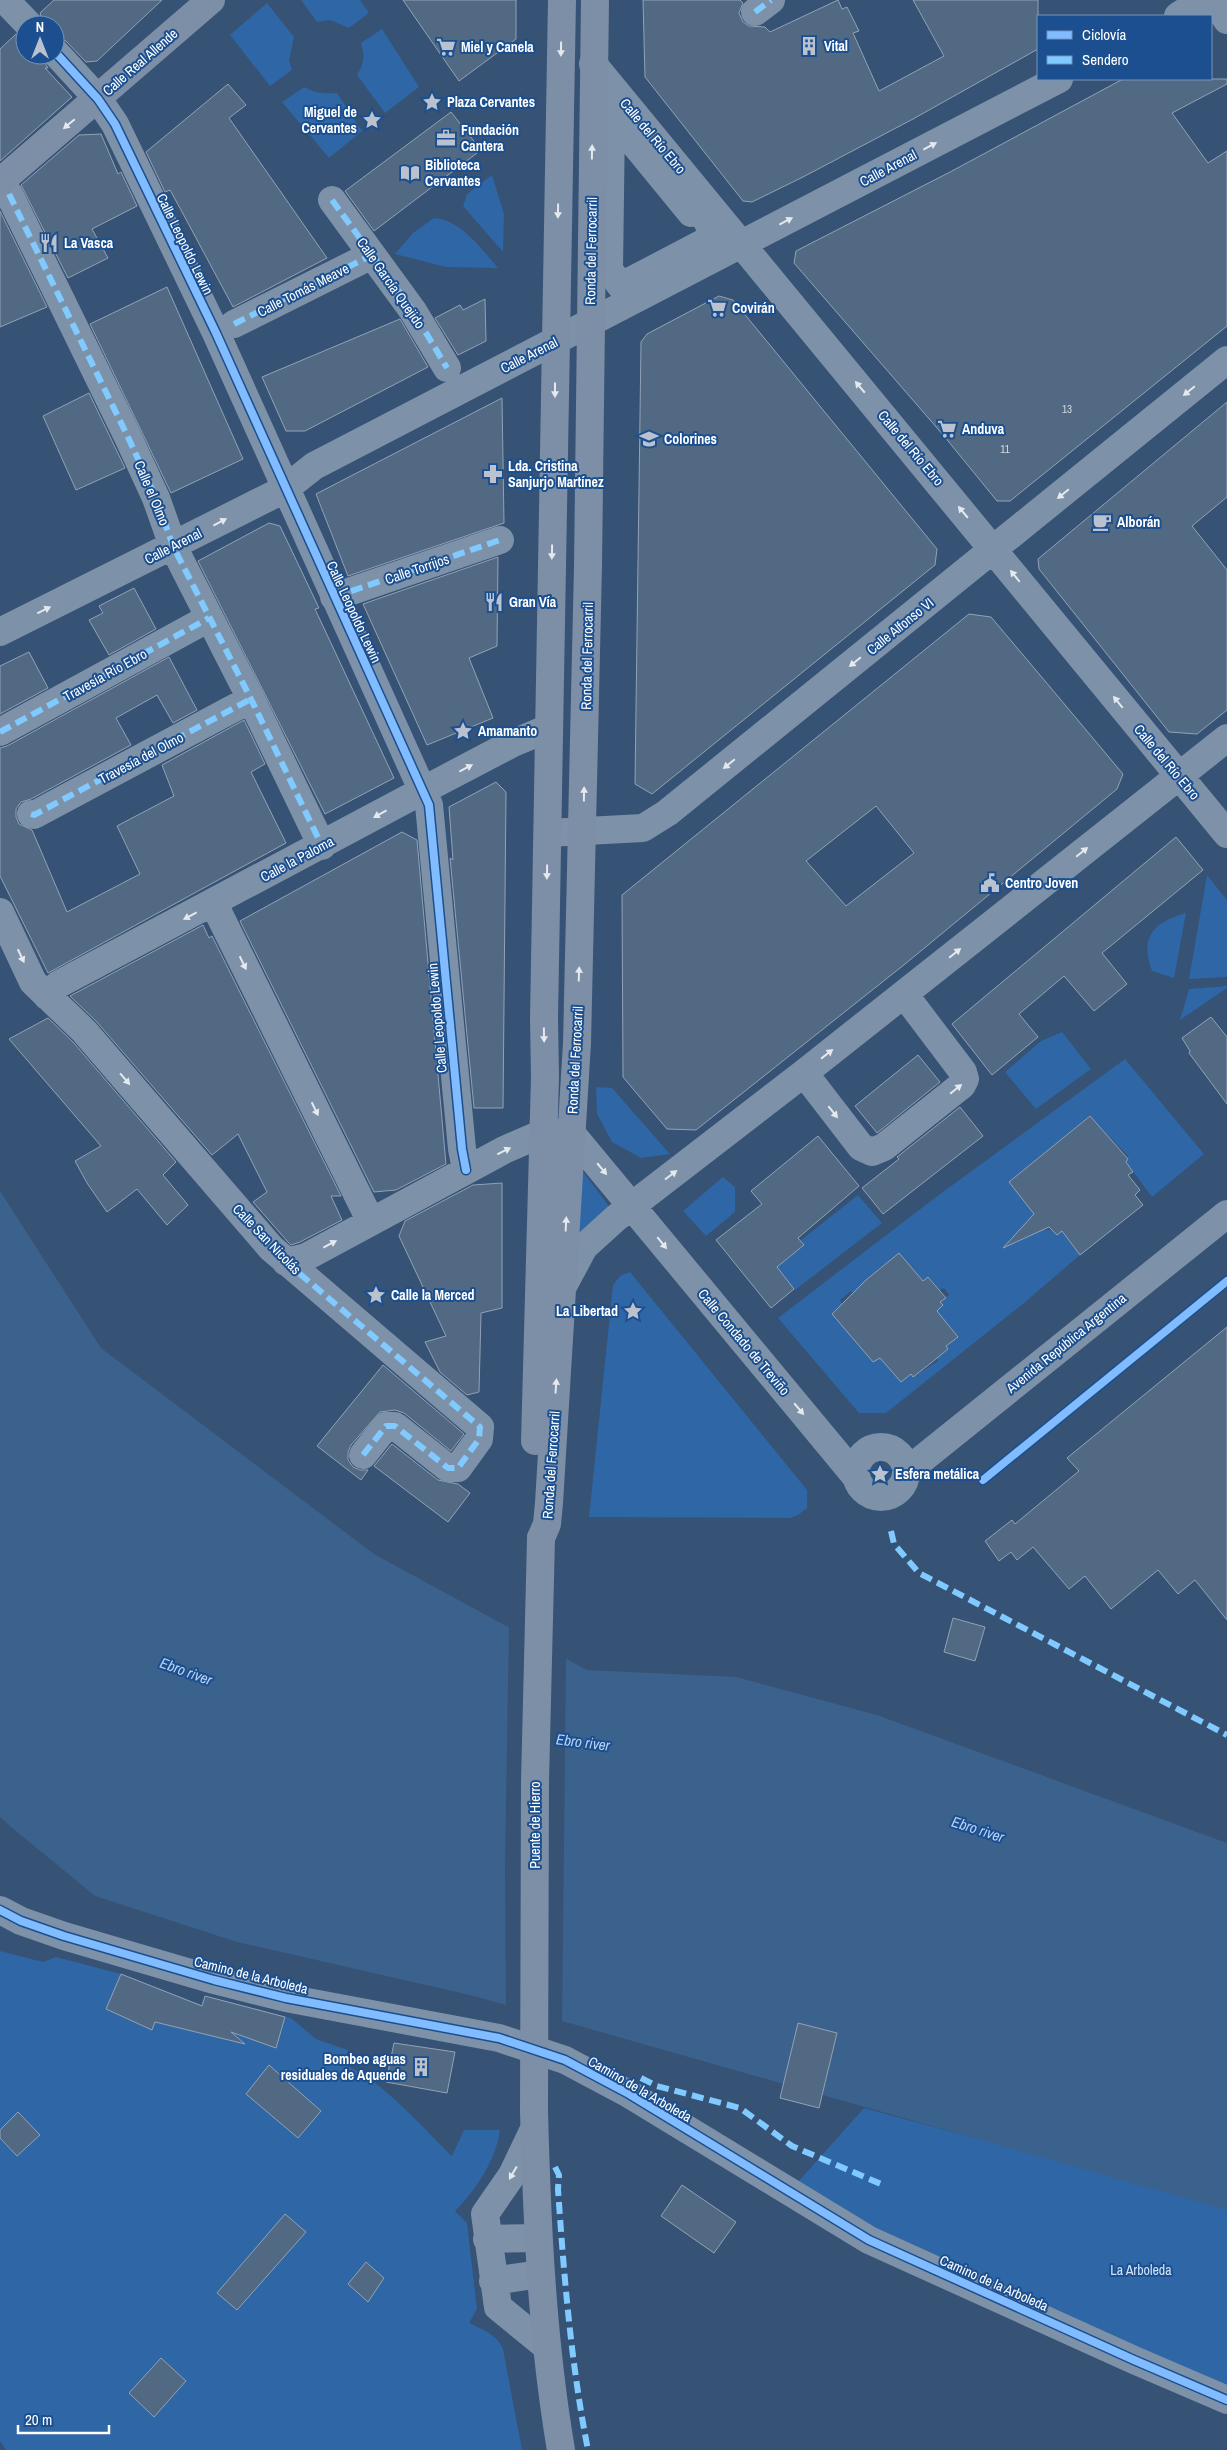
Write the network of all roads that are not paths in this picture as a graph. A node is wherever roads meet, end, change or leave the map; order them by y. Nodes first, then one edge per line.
1 (5, 0) edge
2 (212, 0) edge
3 (562, 0) edge
4 (595, 0) edge
5 (1203, 0) edge
6 (1214, 0) edge
7 (19, 15) edge
8 (1180, 15) edge
9 (1227, 20) edge
10 (65, 63) edge
11 (593, 64) junction
12 (1057, 80) edge
13 (98, 99) junction
14 (5, 188) edge
15 (332, 200) dead end
16 (742, 243) junction
17 (372, 255) junction
18 (609, 270) joint
19 (591, 323) junction
20 (234, 324) dead end
21 (556, 341) junction
22 (1227, 360) edge
23 (447, 368) dead end
24 (284, 488) junction
25 (500, 540) dead end
26 (173, 546) junction
27 (994, 550) junction
28 (334, 597) junction
29 (210, 618) junction
30 (0, 632) edge
31 (252, 699) junction
32 (550, 728) junction
33 (0, 732) edge
34 (1227, 738) edge
35 (1177, 776) junction
36 (422, 791) junction
37 (31, 814) dead end
38 (583, 830) junction
39 (548, 832) junction
40 (1227, 834) edge
41 (322, 846) junction
42 (214, 904) junction
43 (0, 912) edge
44 (904, 994) junction
45 (48, 996) junction
46 (804, 1073) junction
47 (543, 1133) junction
48 (571, 1133) junction
49 (466, 1170) junction
50 (632, 1205) junction
51 (1227, 1214) edge
52 (371, 1222) junction
53 (286, 1262) junction
54 (562, 1288) junction
55 (363, 1454) dead end
56 (906, 1472) junction
57 (857, 1478) junction
58 (541, 1538) junction
59 (0, 1910) edge
60 (534, 2120) junction
61 (538, 2238) junction
62 (487, 2239) junction
63 (540, 2274) junction
64 (493, 2281) junction
65 (546, 2347) junction
66 (1227, 2400) edge
67 (561, 2450) edge

1 - 7 street
2 - 13 main road, Calle Real Allende
3 -> 21 main road, Ronda del Ferrocarril
4 - 11 main road, Ronda del Ferrocarril
5 - 8 street
6 - 9 street
10 - 13 street, Calle Leopoldo Lewin
11 - 16 street, Calle del Río Ebro
19 -> 11 main road, Ronda del Ferrocarril
16 -> 12 street, Calle Arenal
13 -> 14 main road, Calle Real Allende
13 - 24 street, Calle Leopoldo Lewin
14 - 26 street, Calle el Olmo
15 - 17 street, Calle García Quejido
16 - 19 street, Calle Arenal
27 -> 16 street, Calle del Río Ebro
17 - 20 street, Calle Tomás Meave
17 - 23 street, Calle García Quejido
18 - 18 street
19 - 21 street, Calle Arenal
38 -> 19 main road, Ronda del Ferrocarril
21 - 24 street, Calle Arenal
21 -> 32 main road, Ronda del Ferrocarril
22 -> 27 street, Calle Alfonso VI
26 -> 24 street, Calle Arenal
24 - 28 street, Calle Leopoldo Lewin
25 - 28 street, Calle Torrijos
26 - 29 street, Calle el Olmo
30 -> 26 street, Calle Arenal
35 -> 27 street, Calle del Río Ebro
27 -> 38 street, Calle Alfonso VI
28 - 36 street, Calle Leopoldo Lewin
29 - 31 street, Calle el Olmo
29 - 33 street, Travesía Río Ebro
31 - 37 street, Travesía del Olmo
31 - 41 street, Calle el Olmo
36 -> 32 street, Calle la Paloma
32 - 39 main road, Ronda del Ferrocarril
34 - 35 street
35 - 40 street, Calle del Río Ebro
44 -> 35 street
36 -> 41 street, Calle la Paloma
36 - 49 street, Calle Leopoldo Lewin
38 - 39 street, Calle Alfonso VI
48 -> 38 main road, Ronda del Ferrocarril
39 -> 47 main road, Ronda del Ferrocarril
41 - 42 street, Calle la Paloma
42 -> 45 street, Calle la Paloma
42 -> 52 street
43 -> 45 street, Calle San Nicolás
46 -> 44 street
46 -> 44 street
45 -> 53 street, Calle San Nicolás
50 -> 46 street
47 - 48 street
49 -> 47 street
47 - 58 main road, Ronda del Ferrocarril
48 -> 50 street, Calle Condado de Treviño
54 -> 48 main road, Ronda del Ferrocarril
49 - 52 street
50 - 54 street
50 -> 57 street, Calle Condado de Treviño
51 - 56 street, Avenida República Argentina
53 -> 52 street
53 - 55 street, Calle San Nicolás
58 -> 54 main road, Ronda del Ferrocarril
56 - 57 street
56 - 57 street
58 - 60 main road, Puente de Hierro, bridge
59 - 66 street, Camino de la Arboleda
60 - 61 main road, Puente de Hierro
60 -> 62 street
61 - 62 street
61 - 63 main road, Puente de Hierro
62 - 64 street
63 - 64 street
63 - 65 main road, Puente de Hierro
64 - 65 street
65 - 67 main road, Puente de Hierro

